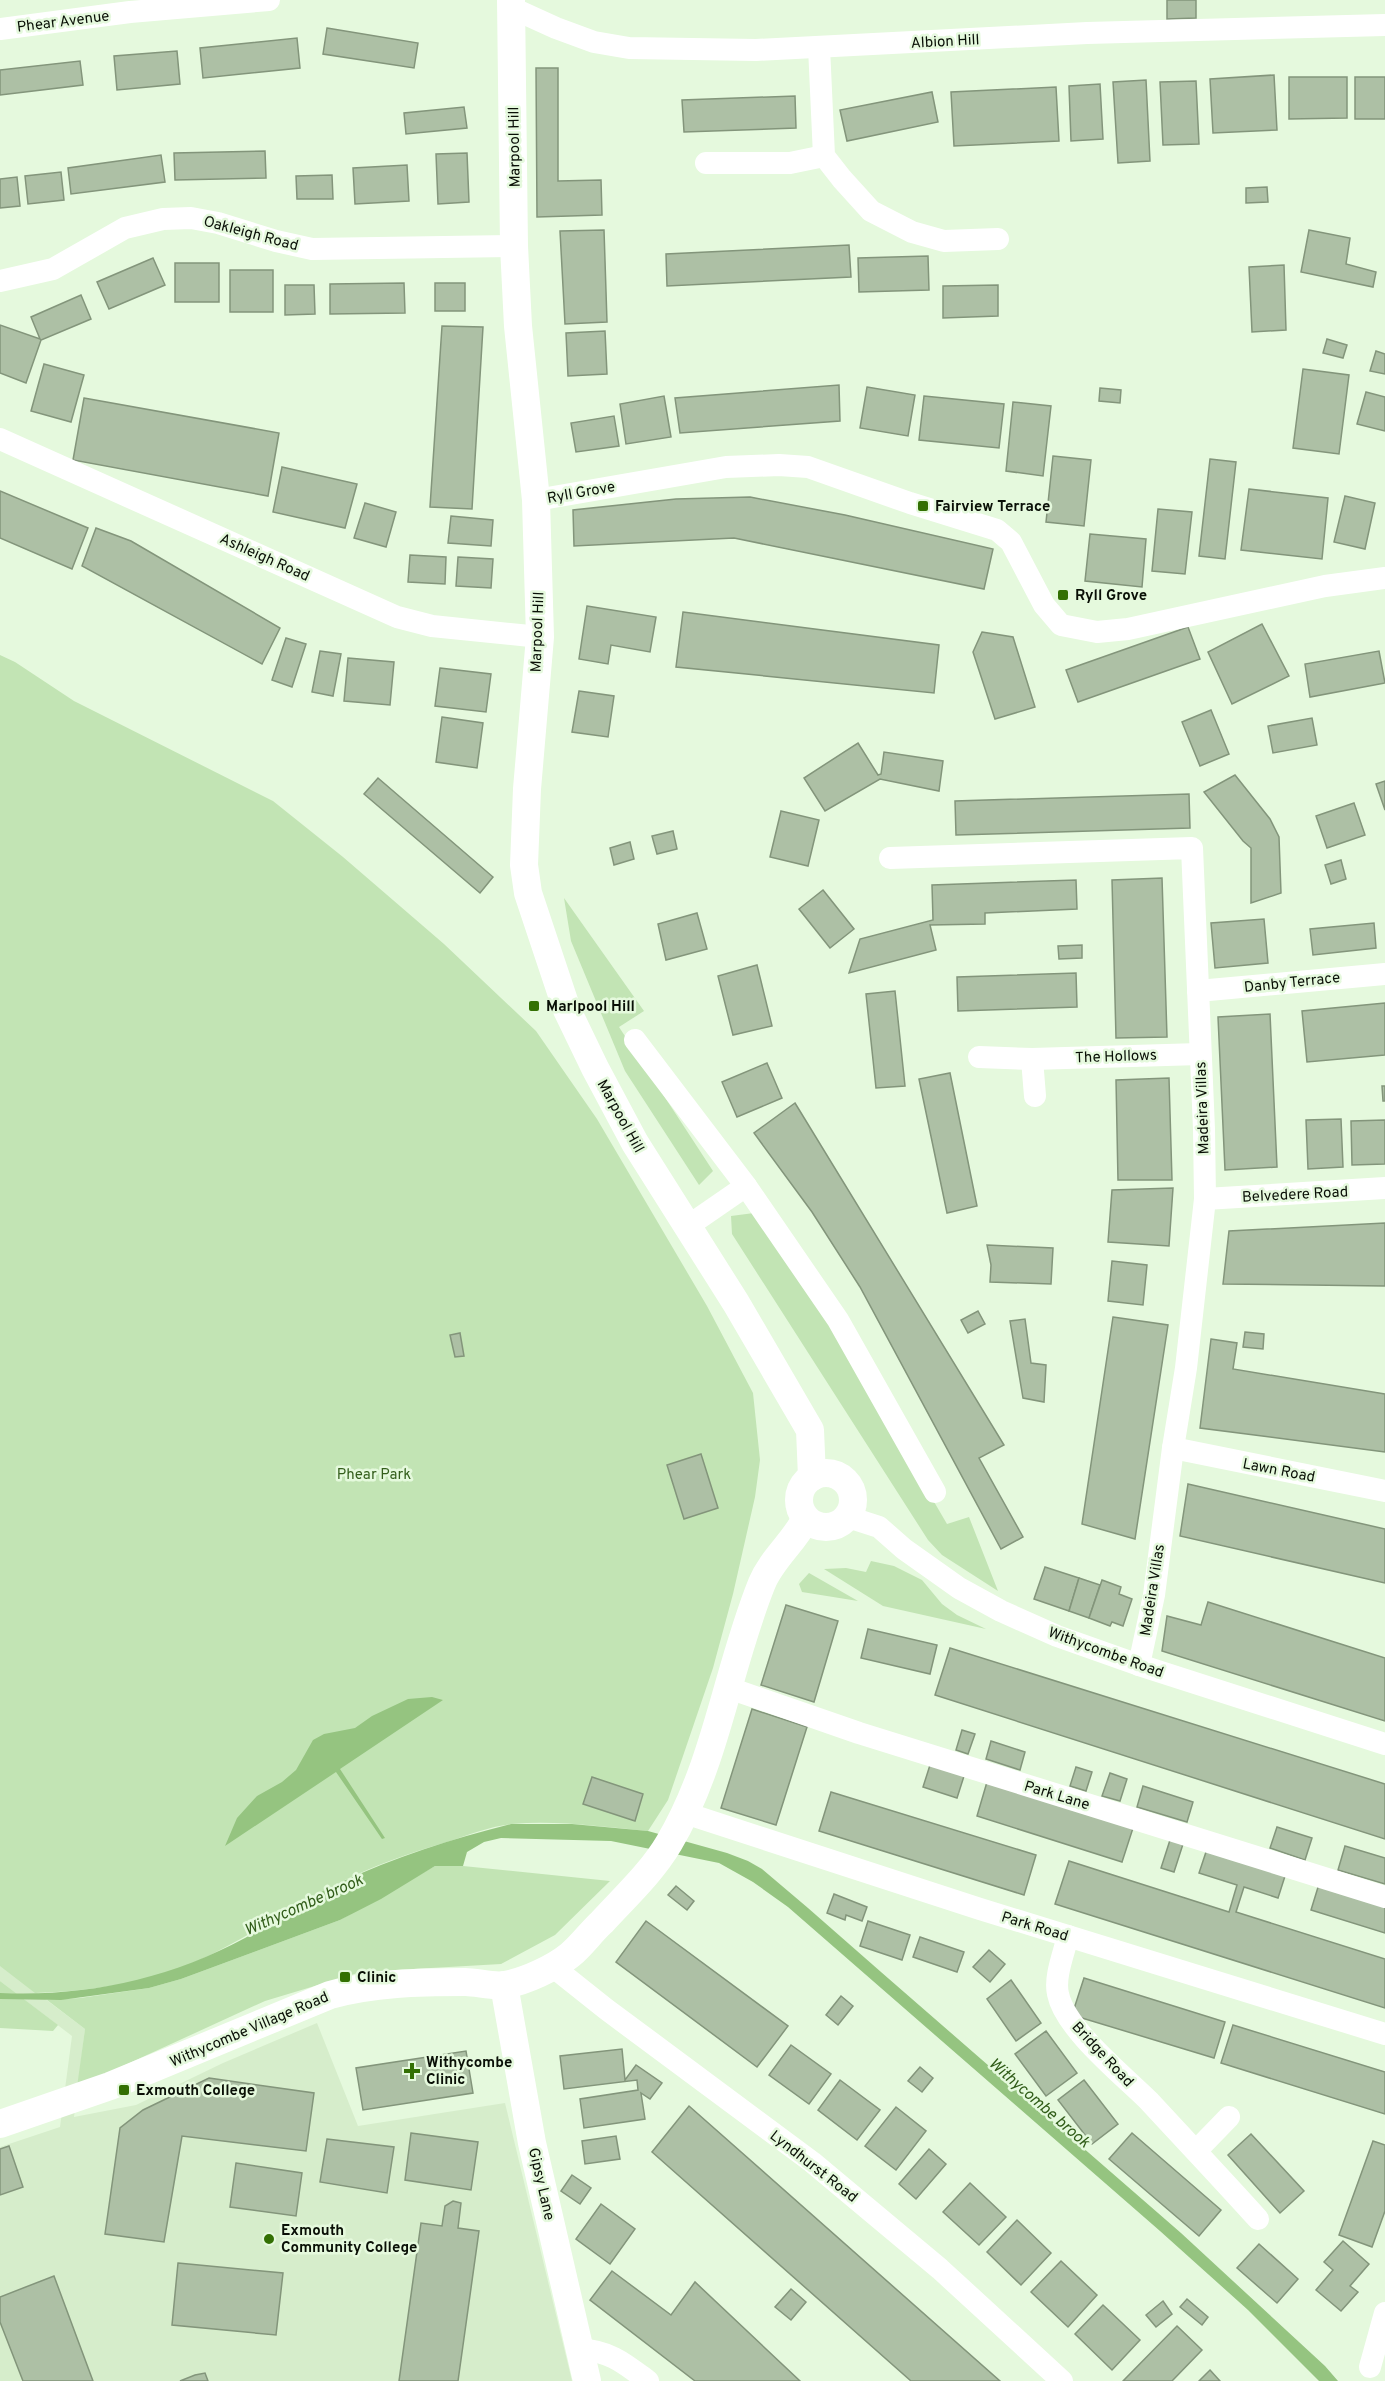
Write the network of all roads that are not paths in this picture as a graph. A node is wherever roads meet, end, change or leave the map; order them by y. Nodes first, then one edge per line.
1 (269, 0) edge
2 (512, 4) edge
3 (1385, 25) edge
4 (0, 29) edge
5 (819, 47) junction
6 (824, 156) junction
7 (706, 163) dead end
8 (998, 239) dead end
9 (514, 246) junction
10 (0, 281) edge
11 (0, 439) edge
12 (536, 500) junction
13 (1385, 578) edge
14 (540, 636) junction
15 (890, 858) dead end
16 (1385, 974) edge
17 (1198, 991) junction
18 (635, 1040) dead end
19 (1200, 1054) junction
20 (979, 1057) dead end
21 (1032, 1059) junction
22 (1035, 1095) dead end
23 (746, 1186) junction
24 (1385, 1188) edge
25 (1205, 1199) junction
26 (688, 1226) junction
27 (1173, 1448) junction
28 (812, 1477) junction
29 (1385, 1491) edge
30 (935, 1492) dead end
31 (848, 1517) junction
32 (805, 1520) junction
33 (1139, 1665) junction
34 (729, 1688) junction
35 (1385, 1744) edge
36 (685, 1814) junction
37 (1385, 1897) edge
38 (1068, 1936) junction
39 (552, 1966) junction
40 (504, 1985) junction
41 (1385, 2034) edge
42 (1229, 2117) dead end
43 (0, 2124) edge
44 (1196, 2151) junction
45 (1258, 2218) dead end
46 (1385, 2313) edge
47 (579, 2349) junction
48 (1370, 2367) dead end
49 (587, 2381) edge
50 (648, 2381) edge
51 (1062, 2381) edge

1 - 4 street, Phear Avenue
2 - 5 street, Albion Hill
2 - 9 street, Marpool Hill
3 - 5 street, Albion Hill
5 - 6 street
6 - 7 street
6 - 8 street
9 - 10 street, Oakleigh Road
9 - 12 street, Marpool Hill
11 - 14 street, Ashleigh Road
12 - 13 street, Ryll Grove
12 - 14 street, Marpool Hill
14 - 26 street, Marpool Hill
15 - 17 street, Madeira Villas
16 - 17 street, Danby Terrace
17 - 19 street, Madeira Villas
18 - 23 street
19 - 21 street, The Hollows
19 - 25 street, Madeira Villas
20 - 21 street, The Hollows
21 - 22 street
23 - 26 street
23 - 30 street
24 - 25 street, Belvedere Road
25 - 27 street, Madeira Villas
26 - 28 street, Marpool Hill
27 - 29 street, Lawn Road
27 - 33 street, Madeira Villas
28 - 31 street
28 - 32 street
31 - 32 street
31 - 33 street, Withycombe Road
32 - 34 street
33 - 35 street, Withycombe Road
34 - 36 street
34 - 37 street, Park Lane
36 - 38 street, Park Road
36 - 39 street, Withycombe Village Road
38 - 41 street, Park Road
38 - 44 street, Bridge Road
39 - 40 street, Withycombe Village Road
39 - 51 street, Lyndhurst Road
40 - 43 street, Withycombe Village Road
40 - 47 street, Gipsy Lane
42 - 44 street
44 - 45 street, Bridge Road
46 - 48 street
47 - 49 street, Gipsy Lane
47 - 50 street

